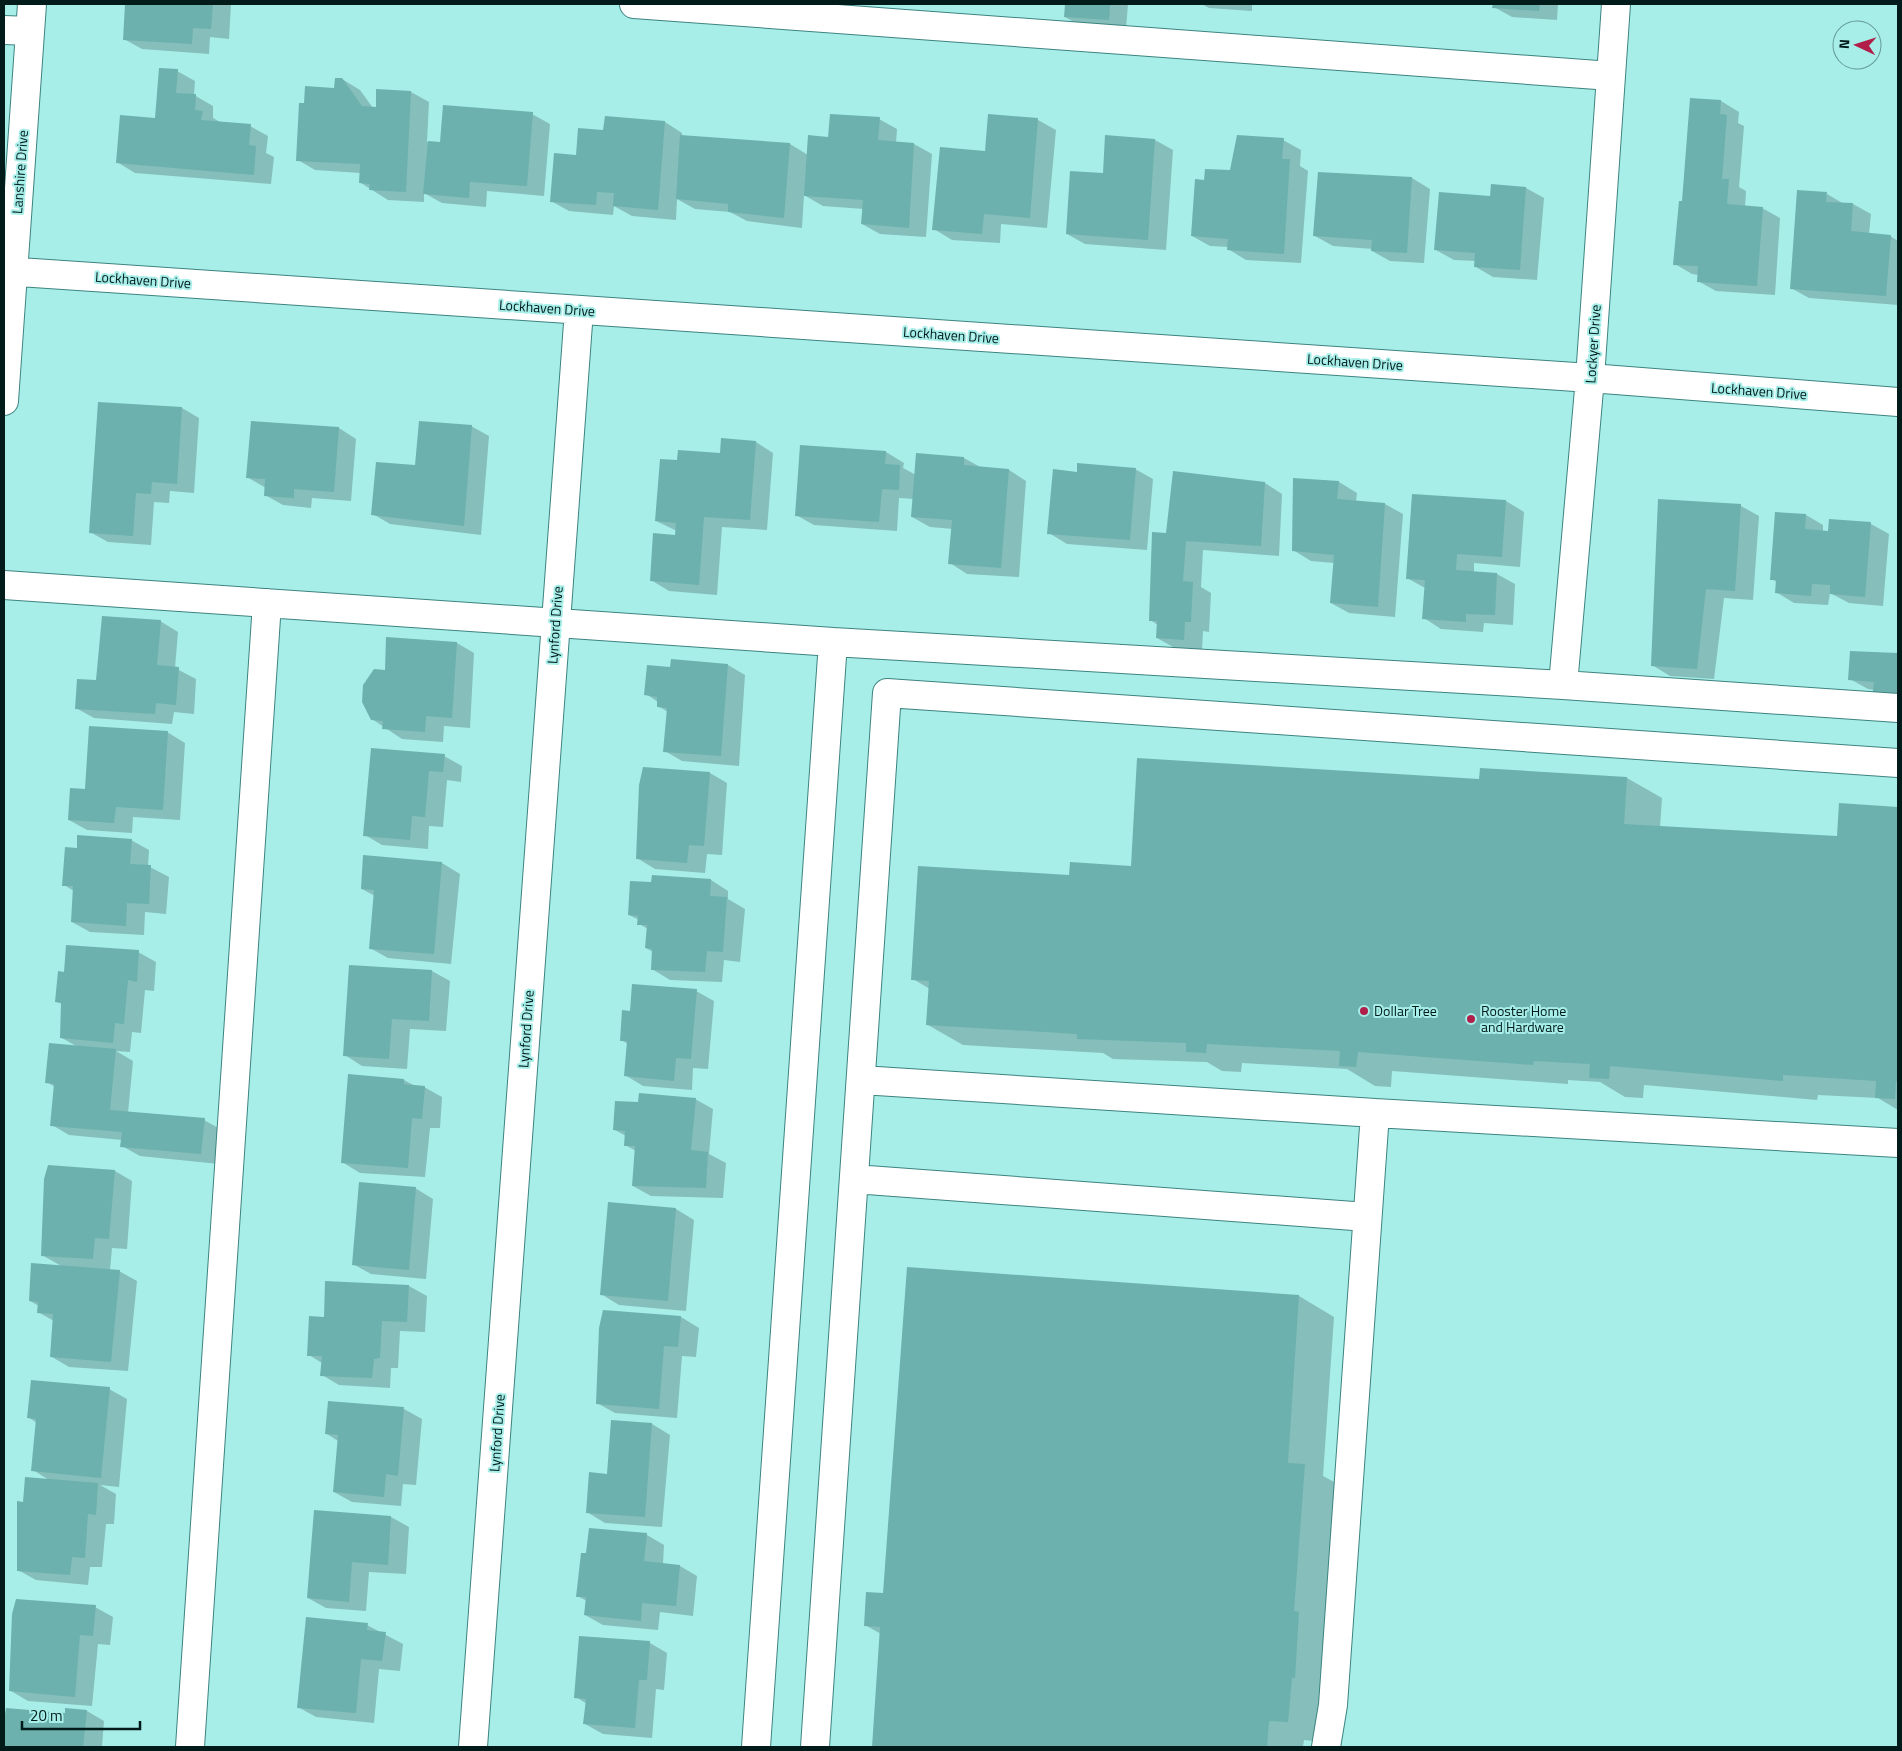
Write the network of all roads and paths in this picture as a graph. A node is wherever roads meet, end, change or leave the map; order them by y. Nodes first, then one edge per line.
1 (32, 4) edge
2 (634, 4) edge
3 (1616, 4) edge
4 (17, 30) edge
5 (1611, 76) junction
6 (8, 271) edge
7 (579, 310) junction
8 (1590, 378) junction
9 (4, 401) edge
10 (1898, 402) edge
11 (4, 585) edge
12 (267, 603) junction
13 (556, 623) junction
14 (833, 642) junction
15 (1563, 685) junction
16 (1898, 708) edge
17 (1898, 762) edge
18 (861, 1080) junction
19 (1375, 1113) junction
20 (1898, 1143) edge
21 (854, 1179) junction
22 (1368, 1217) junction
23 (190, 1747) edge
24 (474, 1747) edge
25 (756, 1747) edge
26 (815, 1747) edge
27 (1326, 1747) edge

1 - 4 street, Lanshire Drive
2 - 5 street
3 - 5 street, Lockyer Drive
4 - 6 street, Lanshire Drive
5 - 8 street, Lockyer Drive
6 - 7 street, Lockhaven Drive
6 - 9 street, Lanshire Drive
7 - 8 street, Lockhaven Drive
7 - 13 street, Lynford Drive
8 - 10 street, Lockhaven Drive
8 - 15 street, Lockyer Drive
11 - 12 street
12 - 13 street
12 - 23 street
13 - 14 street
13 - 24 street, Lynford Drive
14 - 15 street
14 - 25 street
15 - 16 street
17 - 18 street
18 - 19 street
18 - 21 street
19 - 20 street
19 - 22 street
21 - 22 street
21 - 26 street
22 - 27 street

